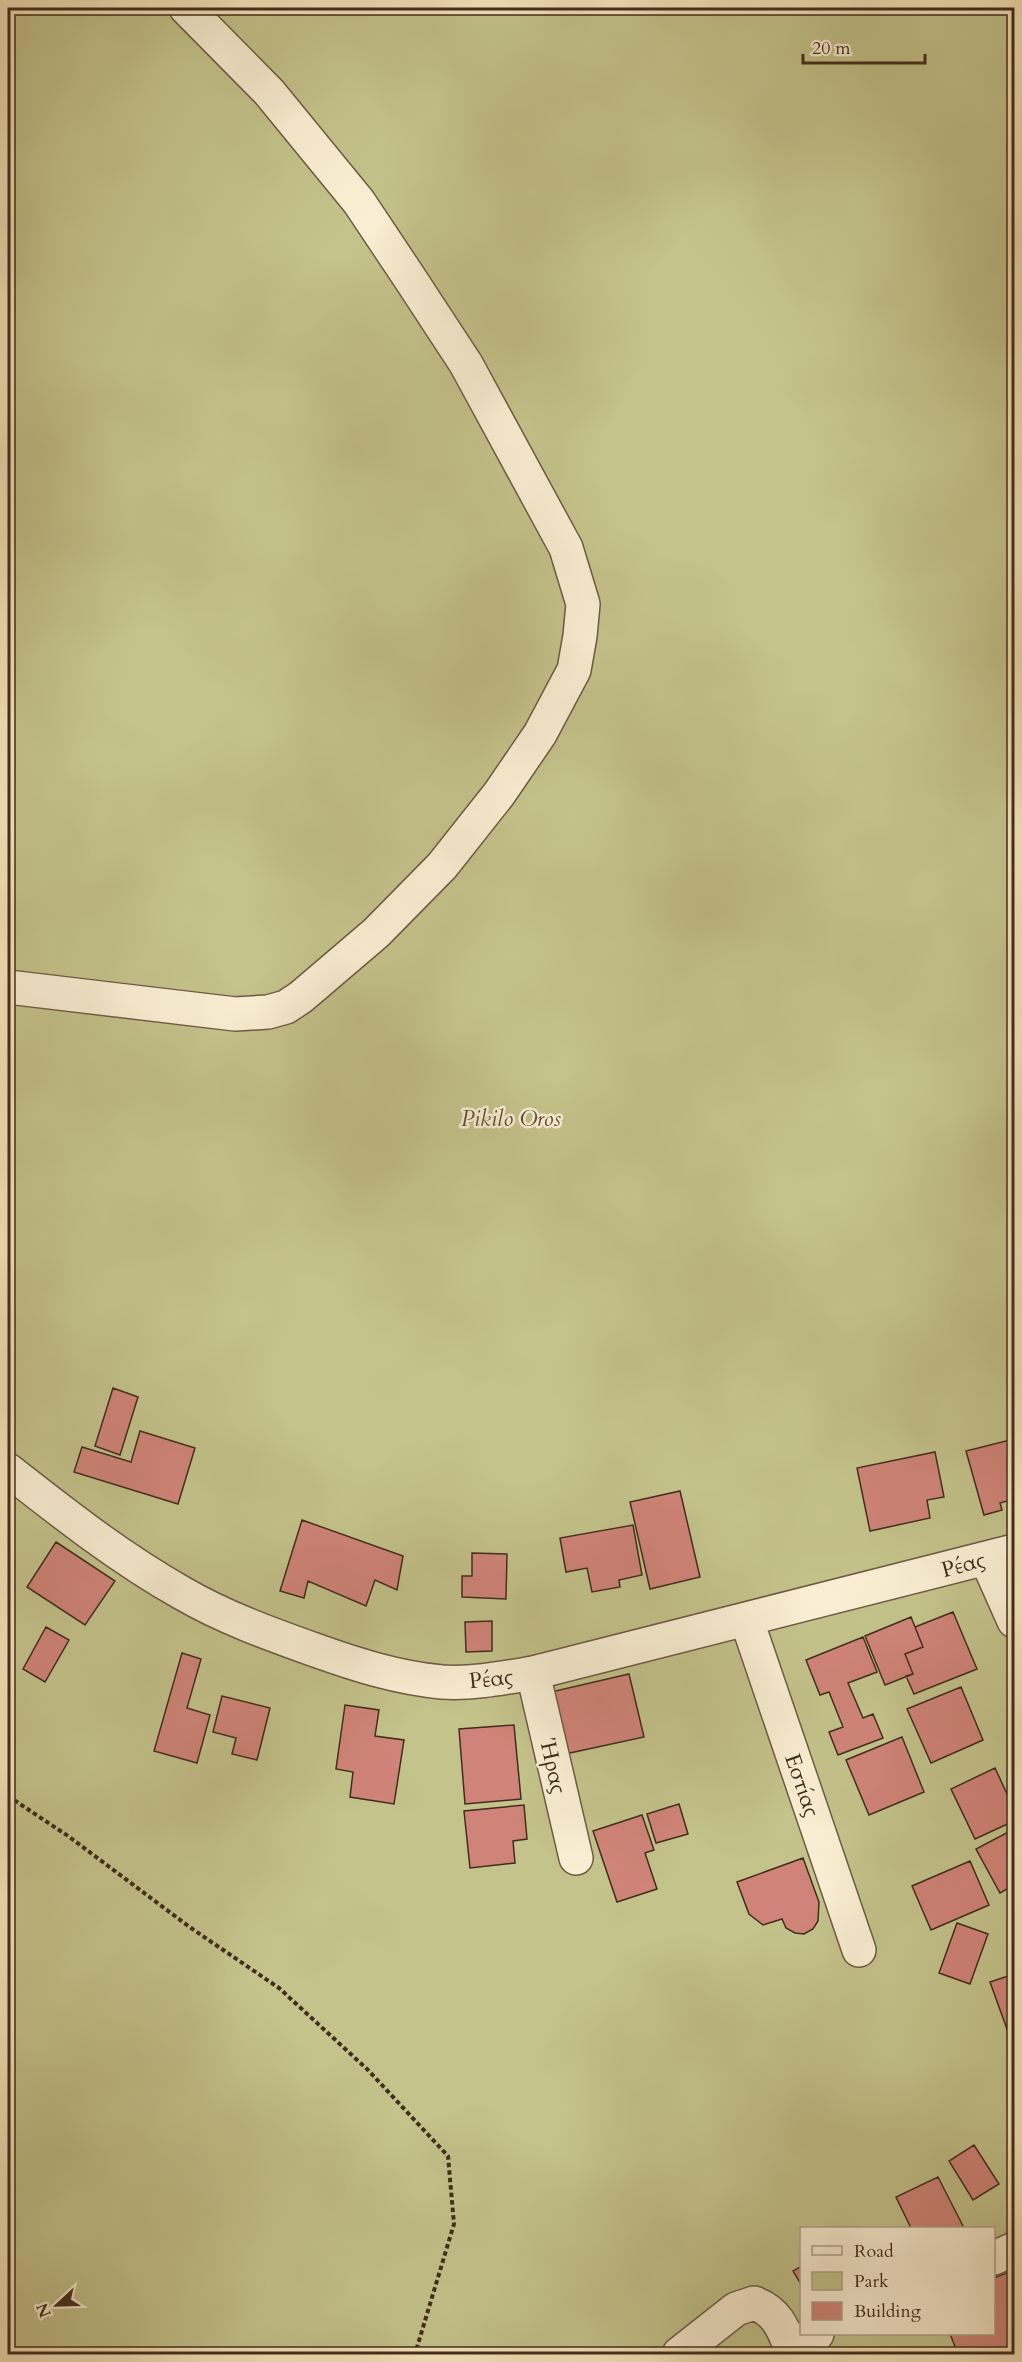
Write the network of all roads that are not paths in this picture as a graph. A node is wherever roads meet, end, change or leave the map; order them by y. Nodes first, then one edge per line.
1 (186, 8) edge
2 (8, 987) edge
3 (8, 1470) edge
4 (1000, 1554) edge
5 (747, 1621) junction
6 (1014, 1621) edge
7 (533, 1673) junction
8 (576, 1858) dead end
9 (859, 1950) dead end
10 (1014, 2249) edge
11 (995, 2257) edge
12 (800, 2344) edge
13 (679, 2355) edge

1 - 2 street
3 - 7 street, Ρέας
4 - 5 street, Ρέας
4 - 6 street
5 - 7 street, Ρέας
5 - 9 street, Εστίας
7 - 8 street, Ήρας
10 - 11 street
12 - 13 street

